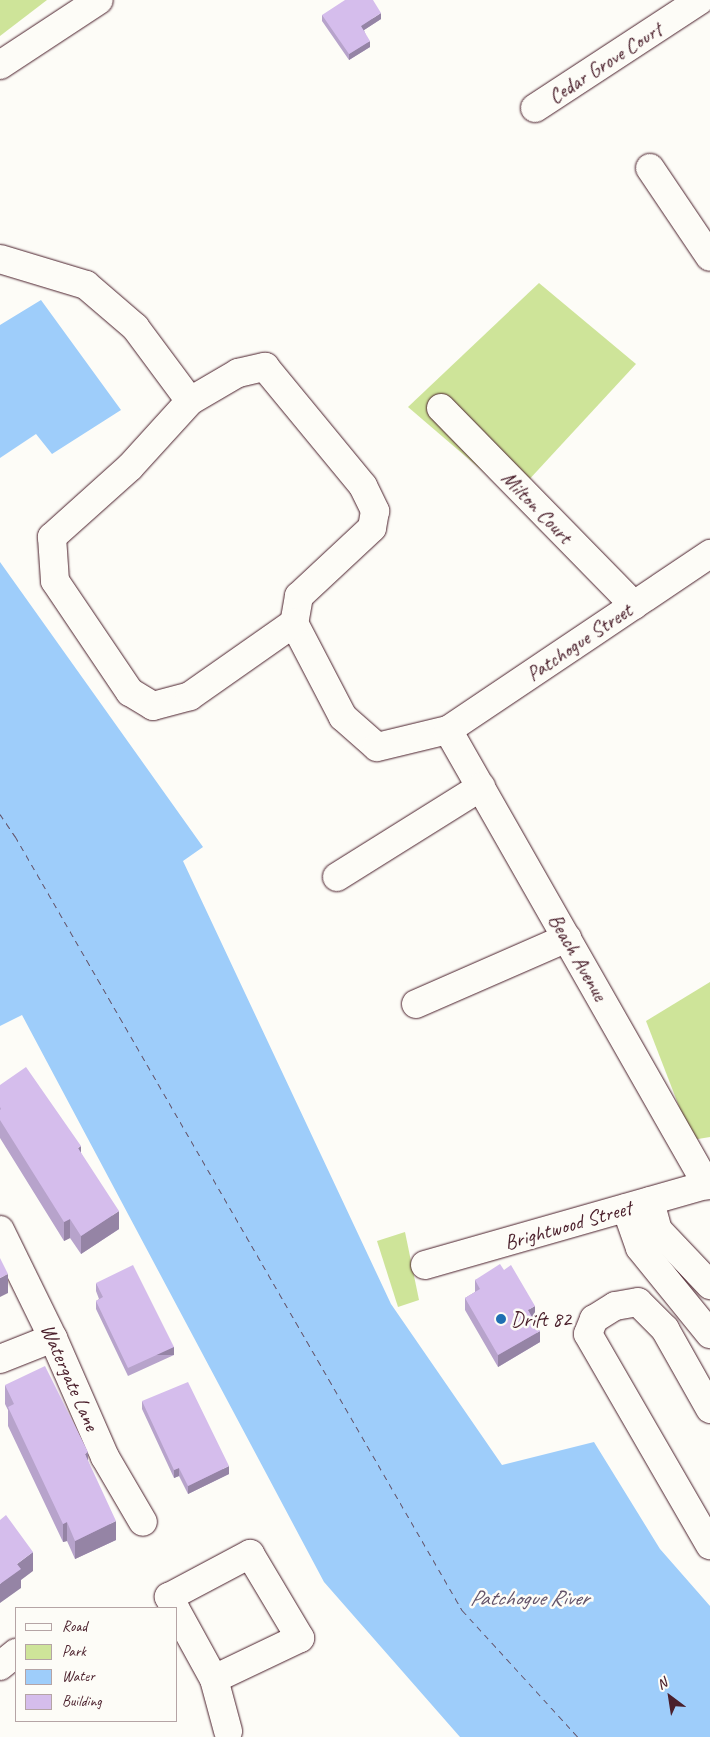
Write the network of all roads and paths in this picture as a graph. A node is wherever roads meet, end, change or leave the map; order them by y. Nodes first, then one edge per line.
1 (99, 0) edge
2 (700, 0) edge
3 (0, 65) edge
4 (535, 108) dead end
5 (650, 168) dead end
6 (710, 257) edge
7 (0, 259) edge
8 (190, 401) junction
9 (441, 408) dead end
10 (710, 554) edge
11 (634, 606) junction
12 (294, 623) junction
13 (448, 730) junction
14 (481, 787) junction
15 (337, 878) dead end
16 (567, 938) junction
17 (416, 1004) dead end
18 (708, 1185) edge
19 (638, 1205) junction
20 (0, 1230) edge
21 (425, 1265) dead end
22 (710, 1285) edge
23 (710, 1334) edge
24 (53, 1338) junction
25 (0, 1359) edge
26 (710, 1409) edge
27 (143, 1522) dead end
28 (710, 1545) edge
29 (175, 1607) edge
30 (178, 1613) edge
31 (15, 1654) edge
32 (0, 1666) edge
33 (214, 1679) junction
34 (231, 1735) edge

1 - 3 street
2 - 4 street, Cedar Grove Court
5 - 6 street
7 - 8 street
8 - 12 street
8 - 12 street
9 - 11 street, Milton Court
10 - 11 street, Patchogue Street
11 - 13 street, Patchogue Street
12 - 13 street
13 - 14 street, Beach Avenue
14 - 15 street
14 - 16 street, Beach Avenue
16 - 17 street
16 - 18 street, Beach Avenue
18 - 19 street, Brightwood Street
19 - 21 street, Brightwood Street
19 - 22 street
19 - 23 street
20 - 24 street, Watergate Lane
24 - 25 street
24 - 27 street, Watergate Lane
26 - 28 street
29 - 33 street
30 - 33 street
31 - 32 street
33 - 34 street

